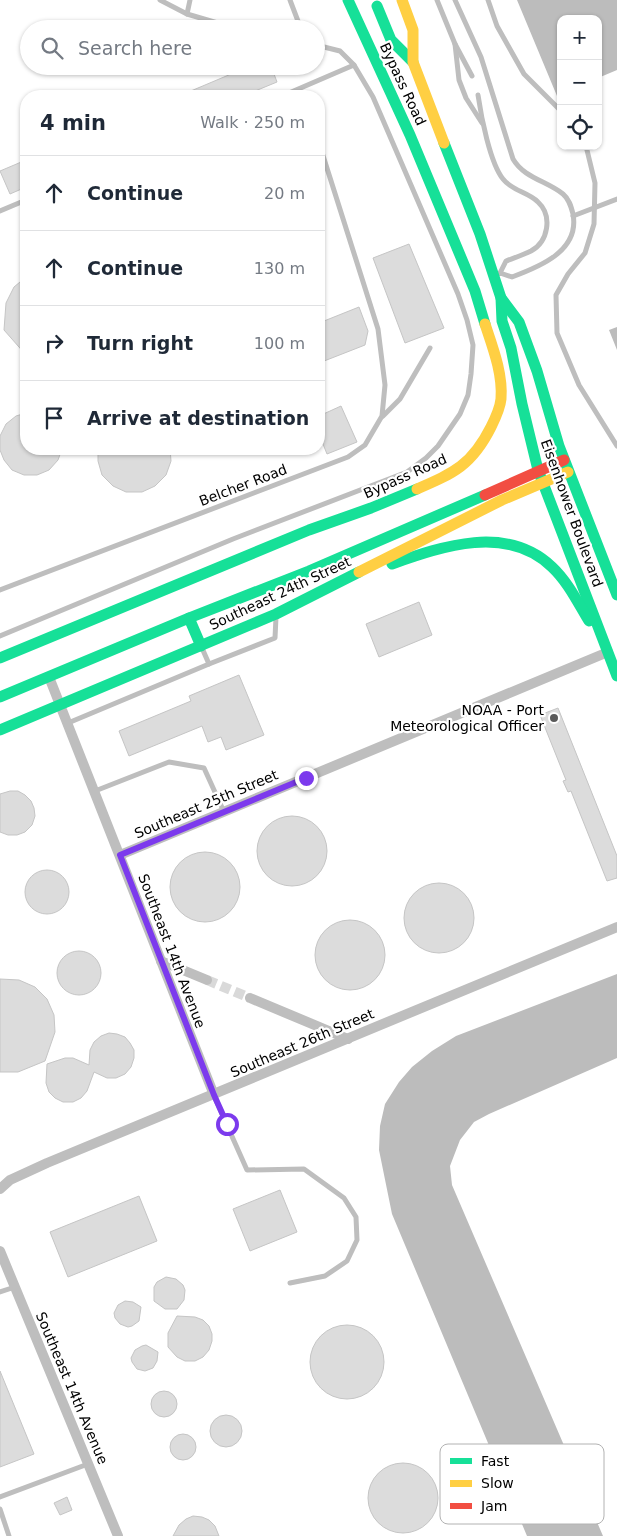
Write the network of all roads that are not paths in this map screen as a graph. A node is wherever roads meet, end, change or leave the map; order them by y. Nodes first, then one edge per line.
1 (160, 0) edge
2 (190, 0) edge
3 (290, 0) edge
4 (348, 0) edge
5 (402, 0) edge
6 (437, 0) edge
7 (455, 0) edge
8 (488, 0) edge
9 (377, 6) dead end
10 (187, 14) junction
11 (207, 20) edge
12 (298, 20) edge
13 (455, 44) junction
14 (325, 47) edge
15 (413, 62) junction
16 (354, 65) junction
17 (472, 76) dead end
18 (301, 88) joint
19 (296, 90) edge
20 (478, 95) dead end
21 (557, 107) edge
22 (483, 126) junction
23 (587, 150) edge
24 (325, 163) edge
25 (617, 199) edge
26 (20, 202) edge
27 (594, 208) junction
28 (0, 210) edge
29 (574, 216) junction
30 (497, 274) junction
31 (501, 298) junction
32 (430, 348) dead end
33 (382, 416) junction
34 (617, 446) edge
35 (564, 460) junction
36 (538, 470) junction
37 (568, 472) junction
38 (543, 483) junction
39 (338, 583) junction
40 (0, 590) edge
41 (617, 595) edge
42 (276, 614) junction
43 (189, 618) junction
44 (0, 636) edge
45 (201, 646) junction
46 (608, 652) junction
47 (0, 658) edge
48 (209, 664) junction
49 (617, 676) edge
50 (49, 677) junction
51 (0, 698) edge
52 (60, 705) junction
53 (68, 723) junction
54 (0, 730) edge
55 (94, 791) junction
56 (224, 812) junction
57 (120, 855) junction
58 (617, 927) edge
59 (161, 961) junction
60 (207, 980) tunnel mouth
61 (250, 998) tunnel mouth
62 (348, 1039) junction
63 (214, 1095) junction
64 (0, 1189) edge
65 (0, 1251) edge
66 (290, 1283) dead end
67 (15, 1287) junction
68 (0, 1292) edge
69 (88, 1464) junction
70 (0, 1497) edge
71 (0, 1509) edge
72 (9, 1536) edge
73 (118, 1536) edge

1 - 10 lane
2 - 10 lane
3 - 12 lane
4 - 47 street, Bypass Road
5 - 15 street, Eisenhower Boulevard
6 - 13 lane
7 - 29 lane
8 - 21 lane
9 - 15 street, Eisenhower Boulevard
10 - 11 lane
13 - 17 lane
13 - 22 lane
14 - 16 lane
15 - 30 street, Eisenhower Boulevard
16 - 18 lane
16 - 44 lane
18 - 19 lane
20 - 22 lane
22 - 30 lane
23 - 27 lane
24 - 33 lane, Belcher Road
25 - 27 lane
26 - 28 lane
27 - 29 lane
27 - 34 lane
29 - 30 lane
30 - 31 street, Eisenhower Boulevard
31 - 35 street, Eisenhower Boulevard
31 - 36 street, Eisenhower Boulevard
32 - 33 lane
33 - 40 lane, Belcher Road
35 - 36 street, Southeast 24th Street
35 - 37 street, Eisenhower Boulevard
36 - 38 street, Eisenhower Boulevard
36 - 43 street, Southeast 24th Street
37 - 38 street, Southeast 24th Street
37 - 41 street, Eisenhower Boulevard
38 - 39 street, Southeast 24th Street
38 - 46 street, Eisenhower Boulevard
39 - 42 street, Southeast 24th Street
39 - 46 street
42 - 45 street, Southeast 24th Street
42 - 48 lane
43 - 45 street
43 - 50 street, Southeast 24th Street
45 - 48 lane
45 - 52 street, Southeast 24th Street
46 - 49 street, Eisenhower Boulevard
46 - 56 street, Southeast 25th Street
48 - 53 lane
50 - 51 street, Southeast 24th Street
50 - 52 street, Southeast 14th Avenue
52 - 53 street, Southeast 14th Avenue
52 - 54 street, Southeast 24th Street
53 - 55 street, Southeast 14th Avenue
55 - 56 lane
55 - 57 street, Southeast 14th Avenue
56 - 57 street, Southeast 25th Street
57 - 59 street, Southeast 14th Avenue
58 - 62 street, Southeast 26th Street
59 - 60 street
59 - 63 street, Southeast 14th Avenue
61 - 62 street
62 - 63 street, Southeast 26th Street
63 - 64 street, Southeast 26th Street
63 - 66 lane
65 - 67 street, Southeast 14th Avenue
67 - 68 lane
67 - 69 street, Southeast 14th Avenue
69 - 70 lane
69 - 73 street, Southeast 14th Avenue
71 - 72 lane

